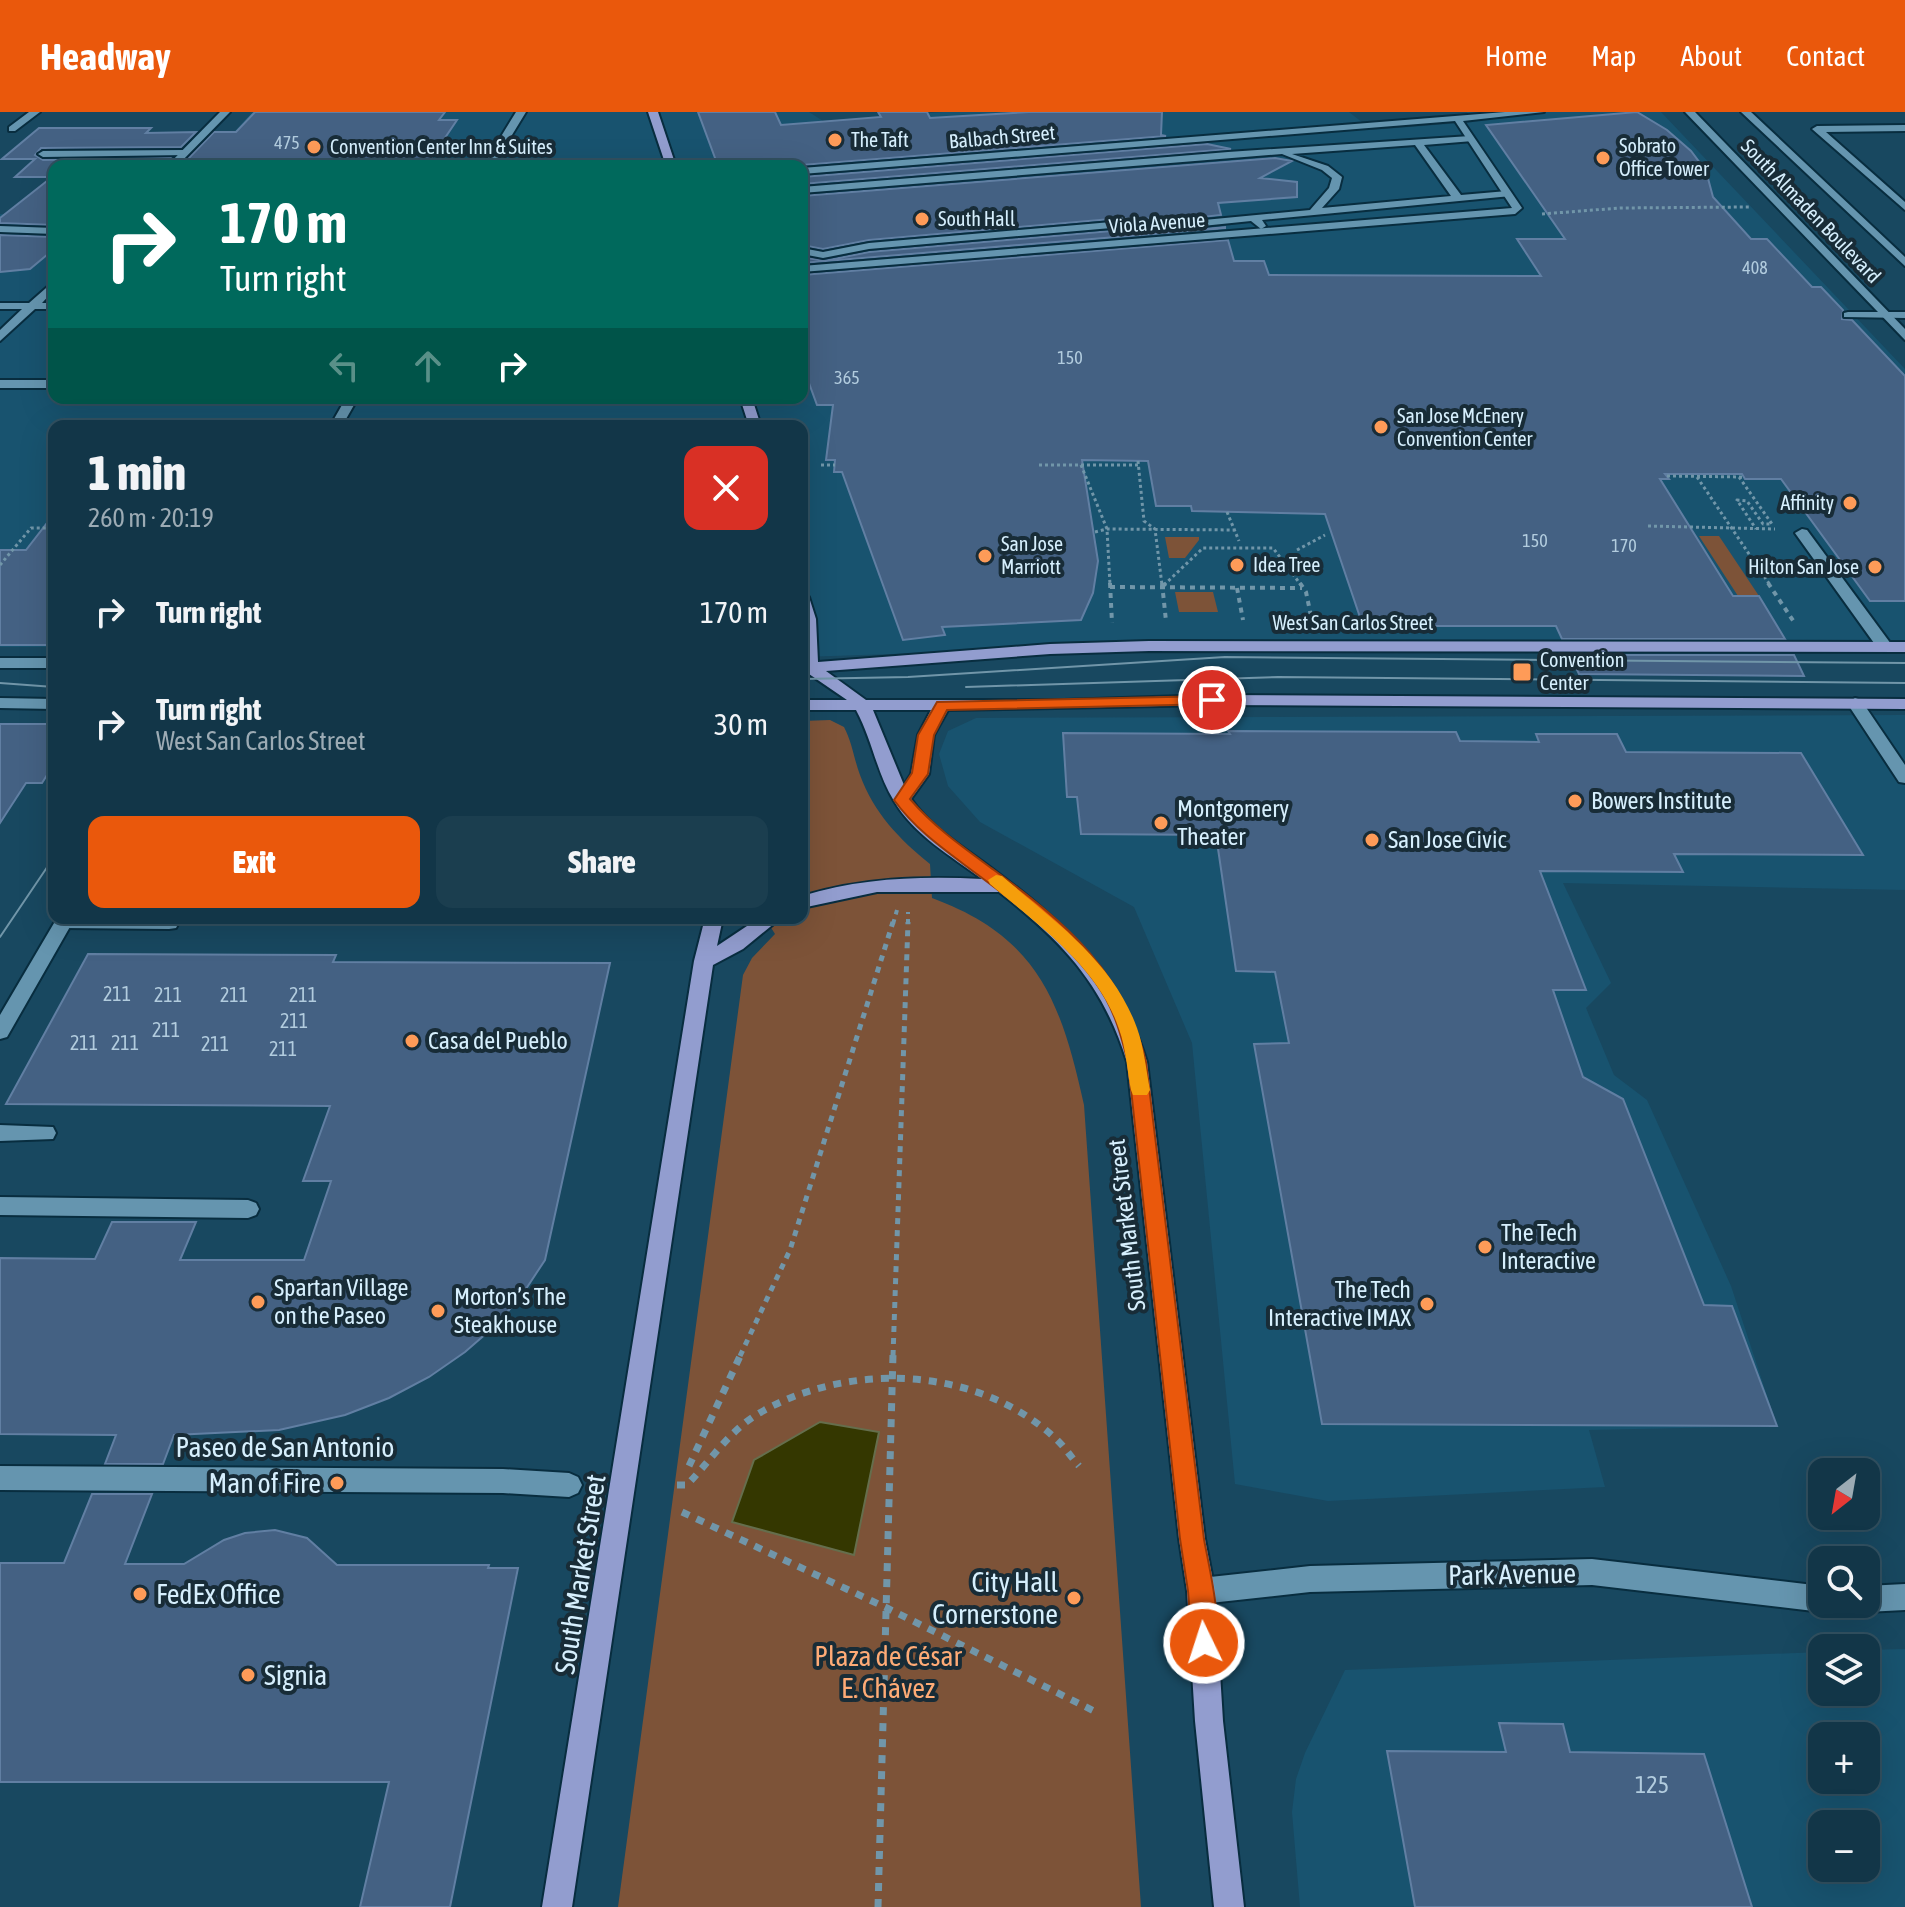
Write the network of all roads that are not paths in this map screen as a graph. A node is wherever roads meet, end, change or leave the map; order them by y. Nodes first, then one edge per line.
1 (35, 112) edge
2 (225, 112) edge
3 (521, 112) edge
4 (653, 112) edge
5 (1532, 112) edge
6 (1539, 112) edge
7 (1690, 112) edge
8 (1746, 112) edge
9 (1457, 118) junction
10 (1905, 128) edge
11 (12, 129) dead end
12 (1470, 139) junction
13 (1417, 142) junction
14 (1277, 152) junction
15 (184, 153) junction
16 (43, 154) dead end
17 (178, 160) edge
18 (492, 160) edge
19 (669, 160) edge
20 (808, 171) edge
21 (808, 190) edge
22 (1507, 194) junction
23 (1458, 199) junction
24 (1905, 207) edge
25 (1313, 212) junction
26 (1254, 218) junction
27 (0, 229) edge
28 (48, 231) edge
29 (1266, 232) junction
30 (808, 252) edge
31 (1905, 263) edge
32 (808, 269) edge
33 (48, 290) edge
34 (0, 306) edge
35 (31, 306) junction
36 (48, 306) edge
37 (1886, 315) junction
38 (1905, 315) edge
39 (1905, 336) edge
40 (0, 337) edge
41 (0, 384) edge
42 (48, 384) edge
43 (1802, 533) dead end
44 (1885, 647) junction
45 (1905, 647) edge
46 (0, 663) edge
47 (48, 663) edge
48 (808, 669) edge
49 (808, 671) edge
50 (0, 703) edge
51 (1855, 703) junction
52 (48, 704) edge
53 (861, 704) junction
54 (1905, 704) edge
55 (808, 705) edge
56 (942, 705) junction
57 (1905, 778) edge
58 (902, 800) junction
59 (1004, 886) junction
60 (808, 900) edge
61 (63, 924) edge
62 (713, 924) edge
63 (764, 924) edge
64 (704, 961) junction
65 (0, 1032) edge
66 (0, 1133) edge
67 (45, 1133) dead end
68 (0, 1206) edge
69 (248, 1209) dead end
70 (0, 1478) edge
71 (569, 1485) dead end
72 (1201, 1591) junction
73 (1808, 1597) edge
74 (1905, 1597) edge
75 (1880, 1598) edge
76 (557, 1907) edge
77 (1229, 1907) edge

1 - 11 street
2 - 15 street
3 - 18 street
4 - 19 main road
5 - 6 street, Balbach Street
5 - 9 street, Balbach Street
7 - 37 street, South Almaden Boulevard
8 - 31 street, South Almaden Boulevard
9 - 12 street
9 - 20 street, Balbach Street
10 - 24 street
12 - 13 street
12 - 22 street
13 - 14 street
13 - 23 street
14 - 21 street
14 - 25 street
15 - 16 street
15 - 17 street
22 - 23 street
22 - 29 street, Viola Avenue
23 - 25 street
25 - 26 street
26 - 29 street
26 - 30 street
27 - 28 street
29 - 32 street, Viola Avenue
33 - 35 street
34 - 35 street
35 - 36 street
35 - 40 street
37 - 37 street
37 - 38 street
37 - 39 street, South Almaden Boulevard
41 - 42 street
43 - 44 street
44 - 45 main road, West San Carlos Street
44 - 48 main road, West San Carlos Street
46 - 47 street
49 - 53 main road, South Market Street
50 - 52 street
51 - 54 main road
51 - 56 main road
51 - 57 street
53 - 55 main road
53 - 56 main road
53 - 58 main road, South Market Street
56 - 58 main road
58 - 59 main road, South Market Street
59 - 60 main road
59 - 72 main road, South Market Street
61 - 65 street
62 - 64 main road, South Market Street
63 - 64 main road
64 - 76 main road, South Market Street
66 - 67 street
68 - 69 street
70 - 71 street, Paseo de San Antonio
72 - 73 street, Park Avenue
72 - 77 main road, South Market Street
74 - 75 street

